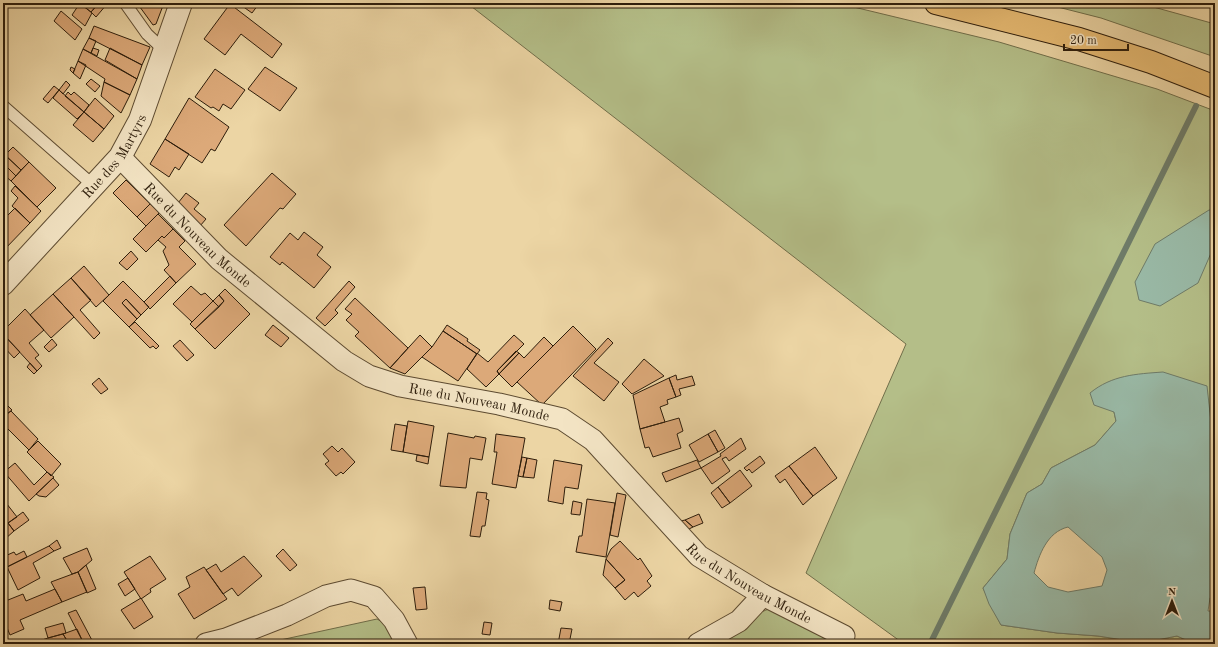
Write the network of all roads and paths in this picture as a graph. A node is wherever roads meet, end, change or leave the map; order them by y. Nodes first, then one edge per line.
1 (125, 3) edge
2 (181, 3) edge
3 (936, 3) edge
4 (165, 51) junction
5 (1215, 88) edge
6 (3, 106) edge
7 (120, 158) junction
8 (94, 186) junction
9 (3, 284) edge
10 (763, 595) junction
11 (844, 636) dead end
12 (206, 644) edge
13 (407, 644) edge
14 (698, 644) edge

1 - 4 lane
2 - 4 street, Rue des Martyrs
3 - 5 main road
4 - 7 street, Rue des Martyrs
6 - 8 lane
7 - 8 street, Rue des Martyrs
7 - 10 street, Rue du Nouveau Monde
8 - 9 street, Rue des Martyrs
10 - 11 street, Rue du Nouveau Monde
10 - 14 street
12 - 13 street

